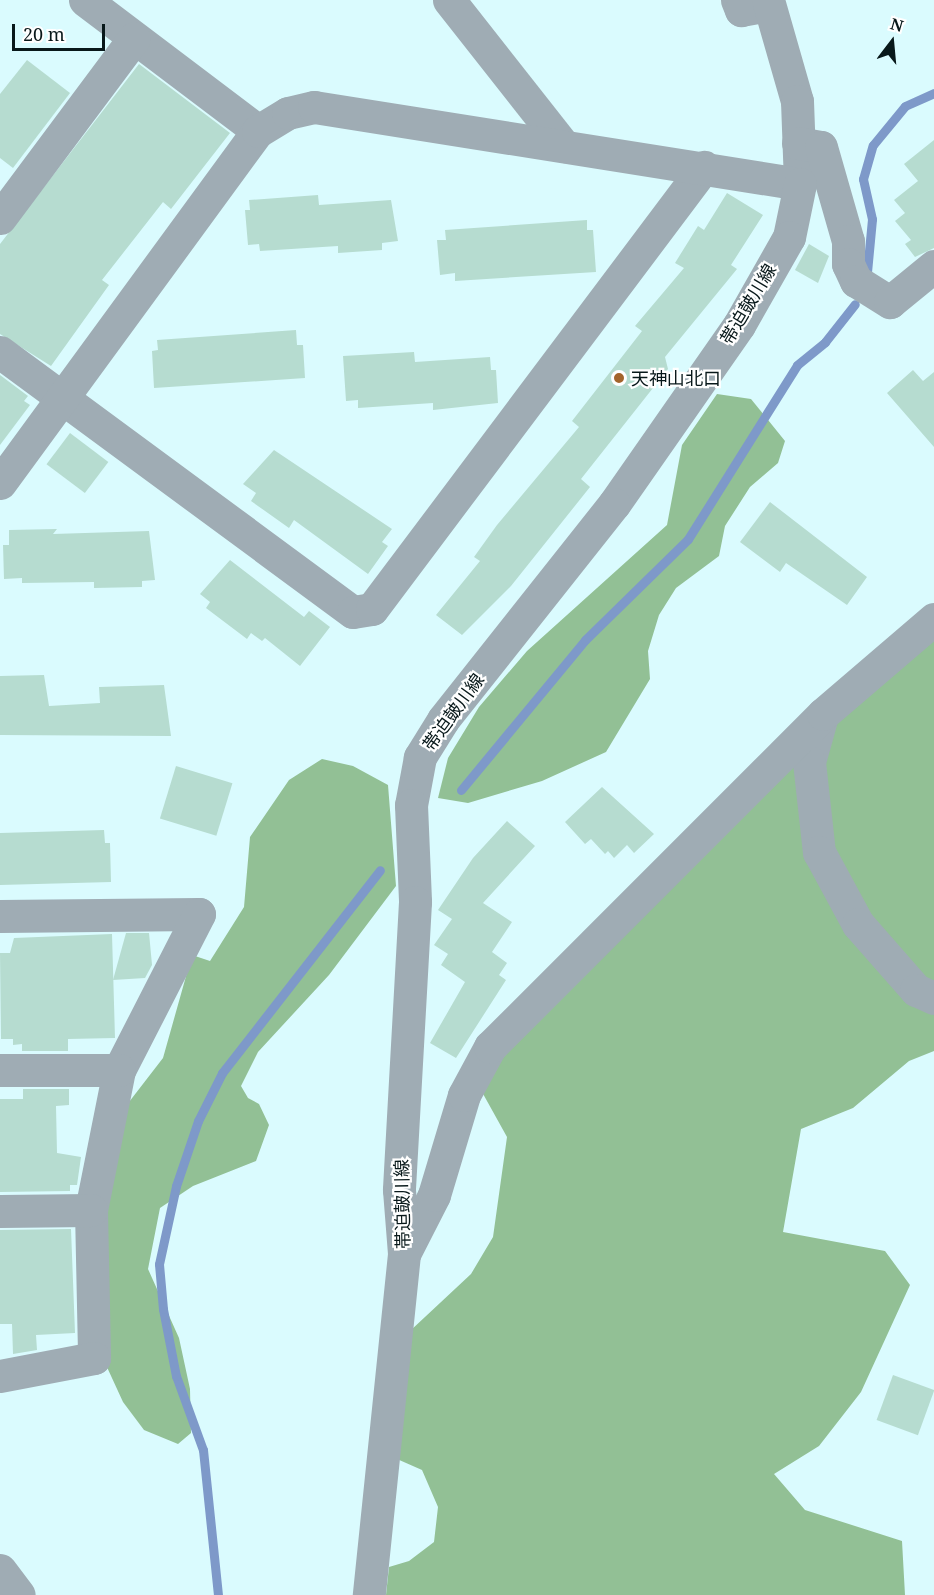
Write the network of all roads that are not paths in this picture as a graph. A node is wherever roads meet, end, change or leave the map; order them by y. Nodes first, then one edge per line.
1 (85, 0) edge
2 (449, 0) edge
3 (737, 0) edge
4 (768, 3) edge
5 (134, 38) junction
6 (258, 131) junction
7 (798, 143) junction
8 (564, 146) junction
9 (704, 167) junction
10 (800, 184) junction
11 (0, 218) edge
12 (934, 266) edge
13 (0, 351) edge
14 (64, 398) junction
15 (0, 483) edge
16 (934, 619) edge
17 (823, 714) junction
18 (0, 916) edge
19 (934, 998) edge
20 (0, 1070) edge
21 (119, 1070) junction
22 (91, 1210) junction
23 (0, 1211) edge
24 (404, 1254) junction
25 (0, 1376) edge
26 (0, 1570) edge
27 (19, 1595) edge
28 (369, 1595) edge

1 - 5 street
2 - 8 street
3 - 4 street
4 - 7 street, 帯迫皷川線
5 - 6 street
5 - 11 street
6 - 8 street
6 - 14 street
7 - 10 street, 帯迫皷川線
7 - 12 street
8 - 9 street
9 - 10 street
9 - 14 street
10 - 24 street, 帯迫皷川線
13 - 14 street
14 - 15 street
16 - 17 street
17 - 19 street
17 - 24 street
18 - 21 street
20 - 21 street
21 - 22 street
22 - 23 street
22 - 25 street
24 - 28 street, 帯迫皷川線
26 - 27 street

